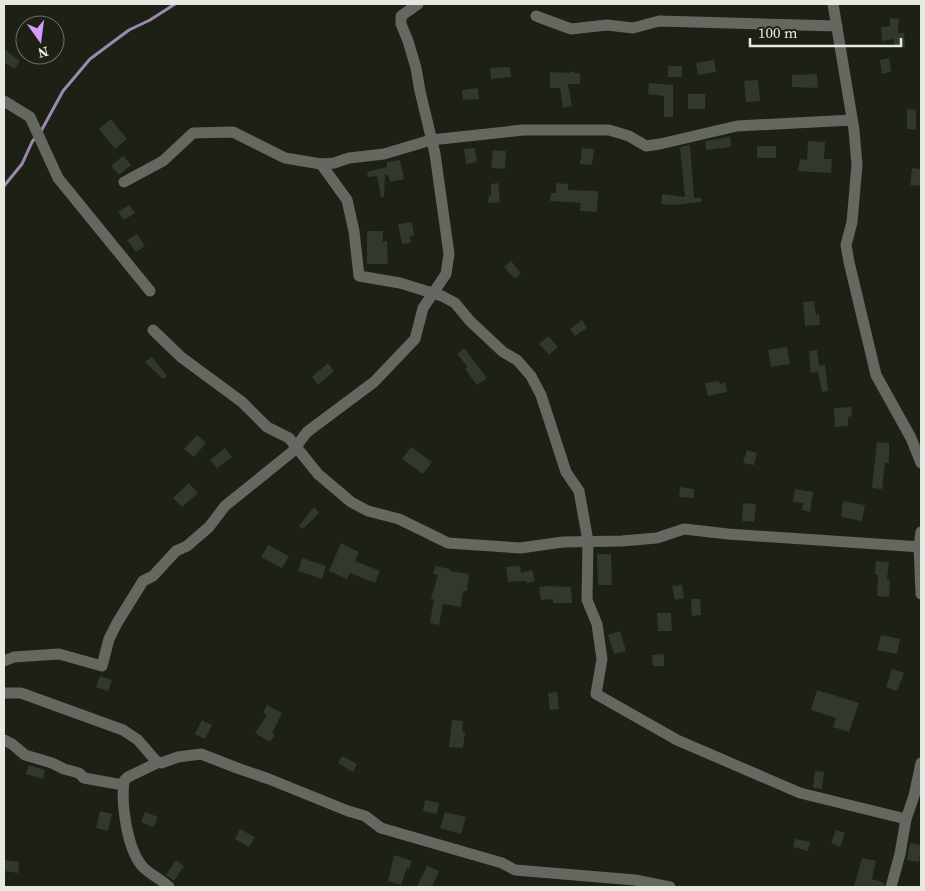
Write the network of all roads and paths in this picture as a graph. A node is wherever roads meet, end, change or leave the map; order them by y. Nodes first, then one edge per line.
1 (418, 4) edge
2 (833, 4) edge
3 (536, 16) dead end
4 (837, 26) junction
5 (4, 101) edge
6 (852, 120) junction
7 (431, 140) junction
8 (321, 164) junction
9 (124, 182) dead end
10 (150, 291) dead end
11 (434, 293) junction
12 (153, 330) dead end
13 (296, 446) junction
14 (921, 463) edge
15 (921, 532) edge
16 (588, 541) junction
17 (920, 547) edge
18 (921, 594) edge
19 (4, 661) edge
20 (4, 693) edge
21 (4, 740) edge
22 (159, 762) junction
23 (921, 763) edge
24 (123, 785) junction
25 (906, 819) junction
26 (170, 887) edge
27 (670, 887) edge
28 (890, 887) edge

1 - 7 street
2 - 4 street
3 - 4 street
4 - 6 street
5 - 10 street
6 - 7 street
6 - 14 street
7 - 8 street
7 - 11 street
8 - 9 street
8 - 11 street
11 - 13 street
11 - 16 street
12 - 13 street
13 - 16 street
13 - 19 street
15 - 17 street
16 - 17 street
16 - 25 street
17 - 18 street
20 - 22 street
21 - 24 street
22 - 24 street
22 - 27 street
23 - 25 street
24 - 26 street
25 - 28 street

